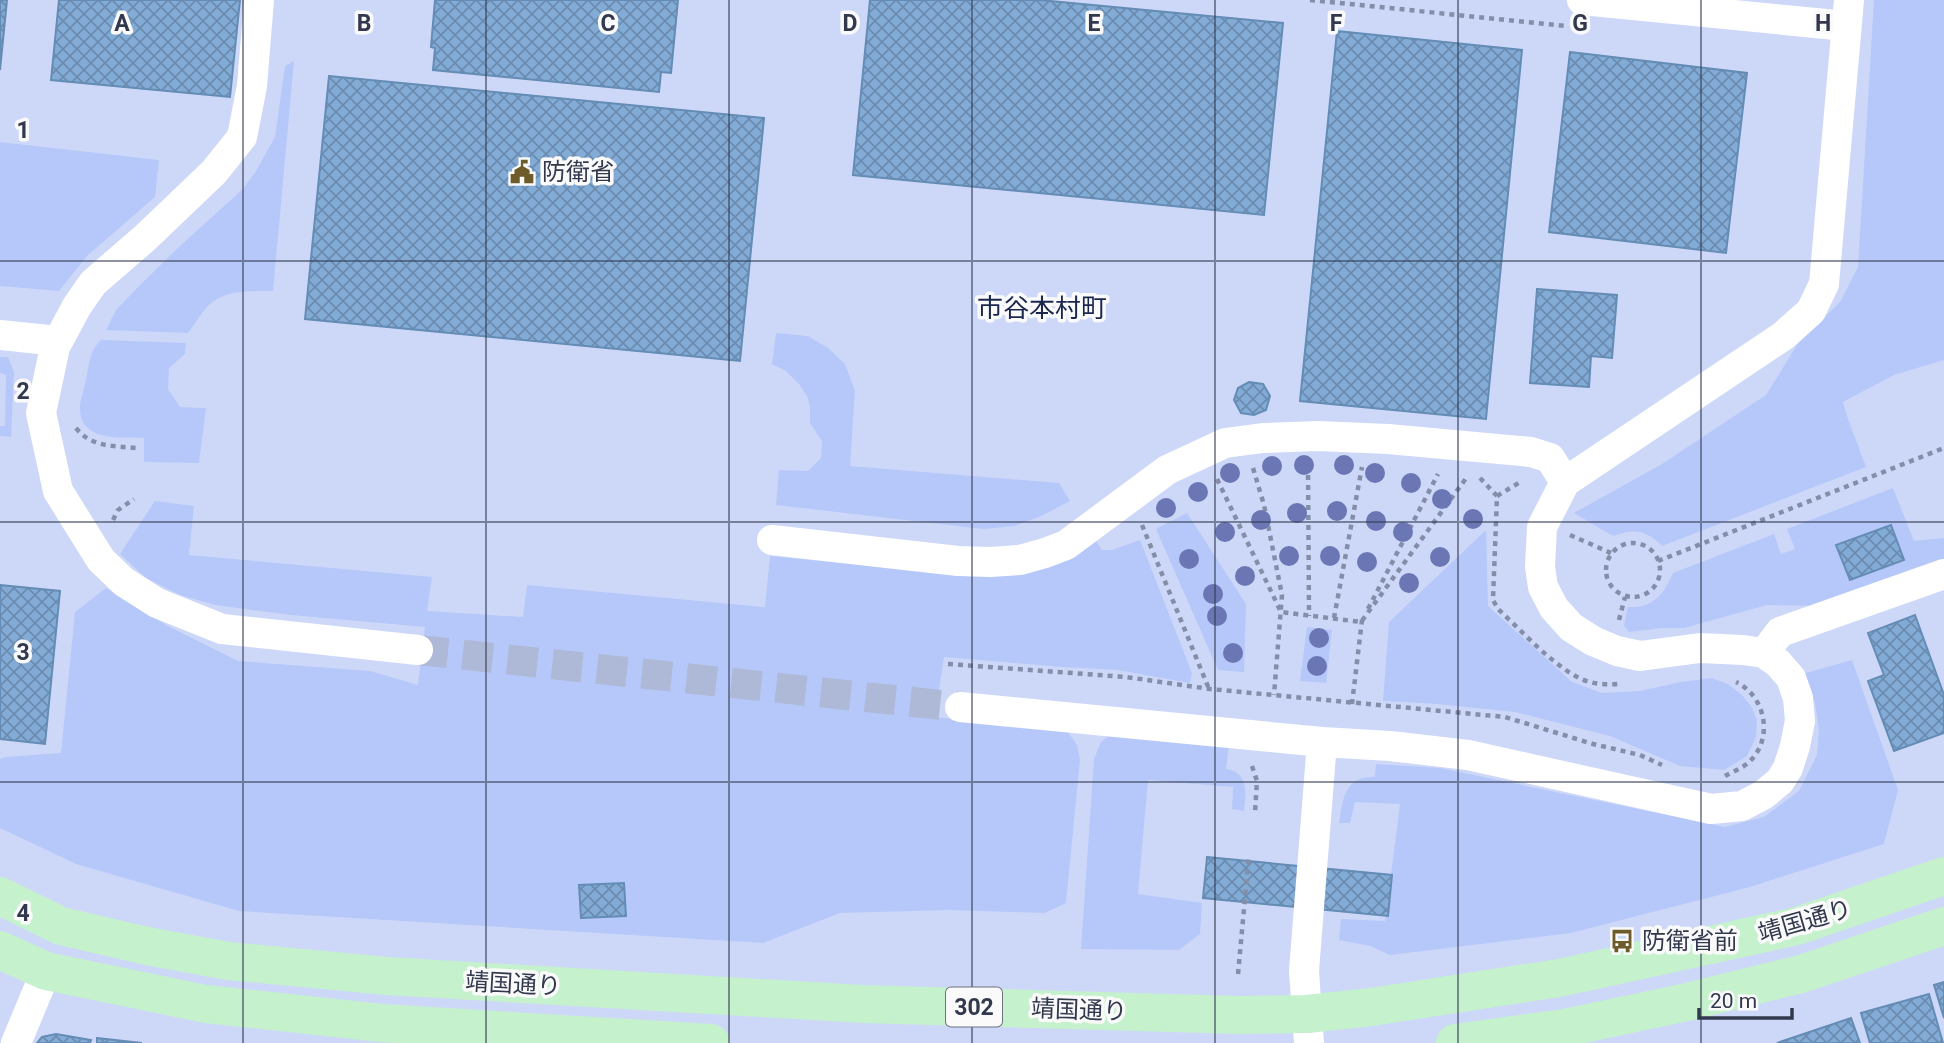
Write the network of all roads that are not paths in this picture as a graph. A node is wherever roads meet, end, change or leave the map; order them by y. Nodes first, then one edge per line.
1 (259, 0) edge
2 (1582, 0) edge
3 (1848, 13) edge
4 (0, 335) edge
5 (58, 341) junction
6 (1559, 472) junction
7 (772, 540) dead end
8 (1944, 574) edge
9 (418, 650) tunnel mouth
10 (1764, 653) junction
11 (960, 707) tunnel mouth
12 (1322, 742) junction
13 (1944, 876) edge
14 (0, 896) edge
15 (1944, 926) edge
16 (0, 950) edge
17 (46, 971) junction
18 (1308, 1029) edge
19 (380, 1033) edge
20 (1564, 1036) edge
21 (16, 1043) edge
22 (711, 1043) edge
23 (1455, 1043) edge

1 - 5 street
2 - 3 street
3 - 6 street
4 - 5 street
5 - 9 street
6 - 7 street
6 - 10 street
8 - 10 street
10 - 12 street
11 - 12 street
12 - 18 street
13 - 18 main road, 靖国通り / 302
14 - 18 main road, 靖国通り / 302
15 - 20 main road, 靖国通り
16 - 17 main road, 靖国通り
17 - 19 main road, 靖国通り
17 - 21 street
19 - 22 main road, 靖国通り
20 - 23 main road, 靖国通り

